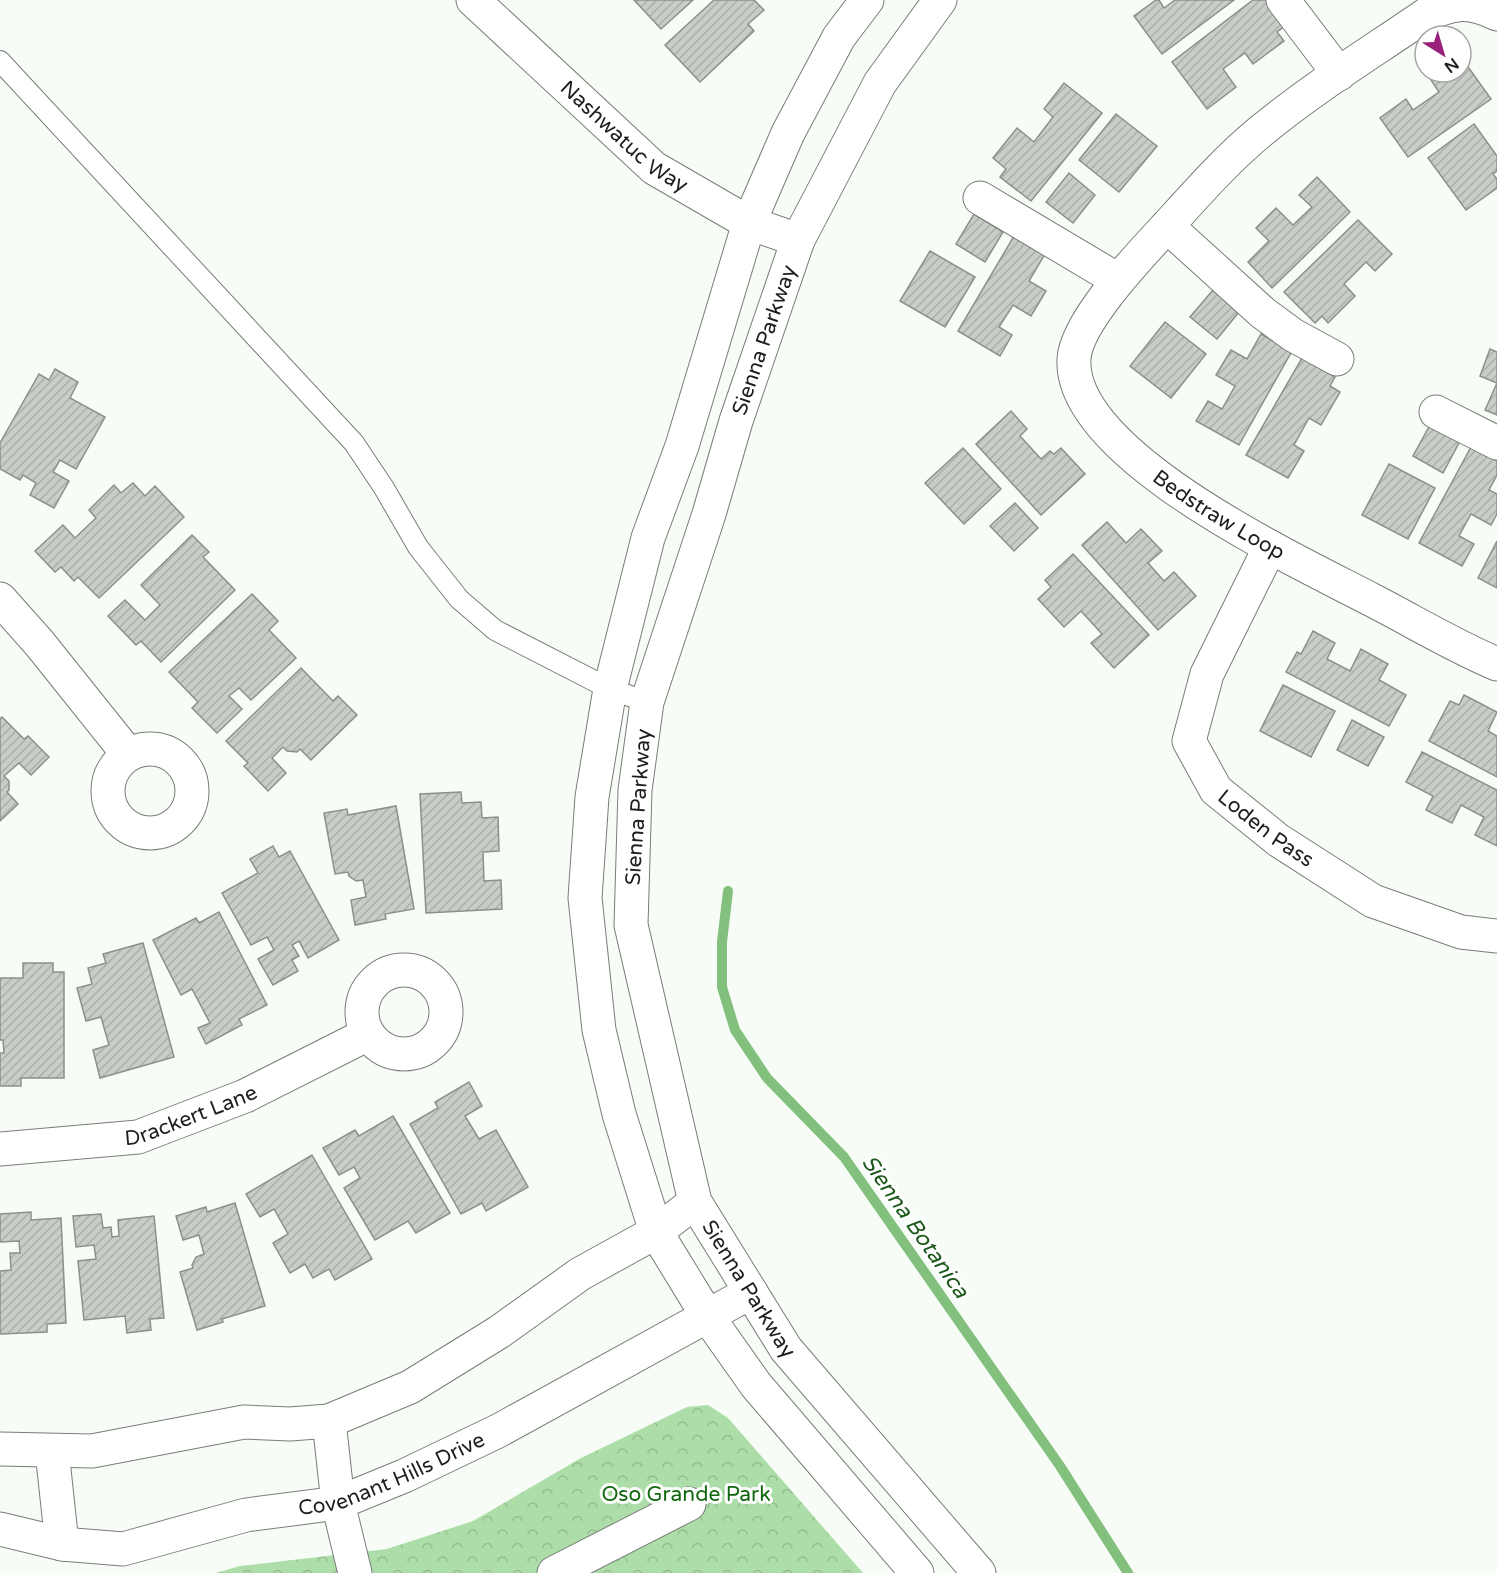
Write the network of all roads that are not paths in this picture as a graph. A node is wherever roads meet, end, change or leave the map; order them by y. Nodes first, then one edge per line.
1 (473, 0) edge
2 (867, 0) edge
3 (940, 0) edge
4 (1283, 0) edge
5 (1497, 14) edge
6 (0, 61) edge
7 (1339, 74) junction
8 (980, 198) dead end
9 (749, 223) junction
10 (1167, 226) junction
11 (798, 240) junction
12 (1118, 280) junction
13 (1337, 359) dead end
14 (1436, 412) dead end
15 (1497, 443) edge
16 (1270, 547) junction
17 (0, 599) edge
18 (1497, 664) edge
19 (610, 689) junction
20 (647, 702) junction
21 (128, 754) dead end
22 (1497, 936) edge
23 (368, 1034) dead end
24 (0, 1149) edge
25 (695, 1202) junction
26 (656, 1232) junction
27 (751, 1292) junction
28 (708, 1317) junction
29 (329, 1421) junction
30 (0, 1449) edge
31 (52, 1451) junction
32 (338, 1503) junction
33 (688, 1504) dead end
34 (0, 1529) edge
35 (62, 1544) junction
36 (355, 1573) edge
37 (554, 1573) edge
38 (917, 1573) edge
39 (979, 1573) edge

1 - 9 street, Nashwatuc Way
2 - 9 street, Sienna Parkway
3 - 11 street, Sienna Parkway
4 - 7 street
5 - 7 street, Bedstraw Loop
6 - 19 lane
7 - 10 street, Bedstraw Loop
8 - 12 street
9 - 11 street, Nashwatuc Way
9 - 19 street, Sienna Parkway
10 - 12 street, Bedstraw Loop
10 - 13 street
11 - 20 street, Sienna Parkway
12 - 16 street, Bedstraw Loop
14 - 15 street
16 - 18 street, Bedstraw Loop
16 - 22 street, Loden Pass
17 - 21 street
19 - 20 lane
19 - 26 street, Sienna Parkway
20 - 25 street, Sienna Parkway
23 - 24 street, Drackert Lane
25 - 26 street
25 - 27 street, Sienna Parkway
26 - 28 street, Sienna Parkway
26 - 29 street
27 - 28 street, Covenant Hills Drive
27 - 39 street, Sienna Parkway
28 - 32 street, Covenant Hills Drive
28 - 38 street, Sienna Parkway
29 - 31 street
29 - 32 street
30 - 31 street
31 - 35 street
32 - 35 street, Covenant Hills Drive
32 - 36 street
33 - 37 street
34 - 35 street, Covenant Hills Drive

